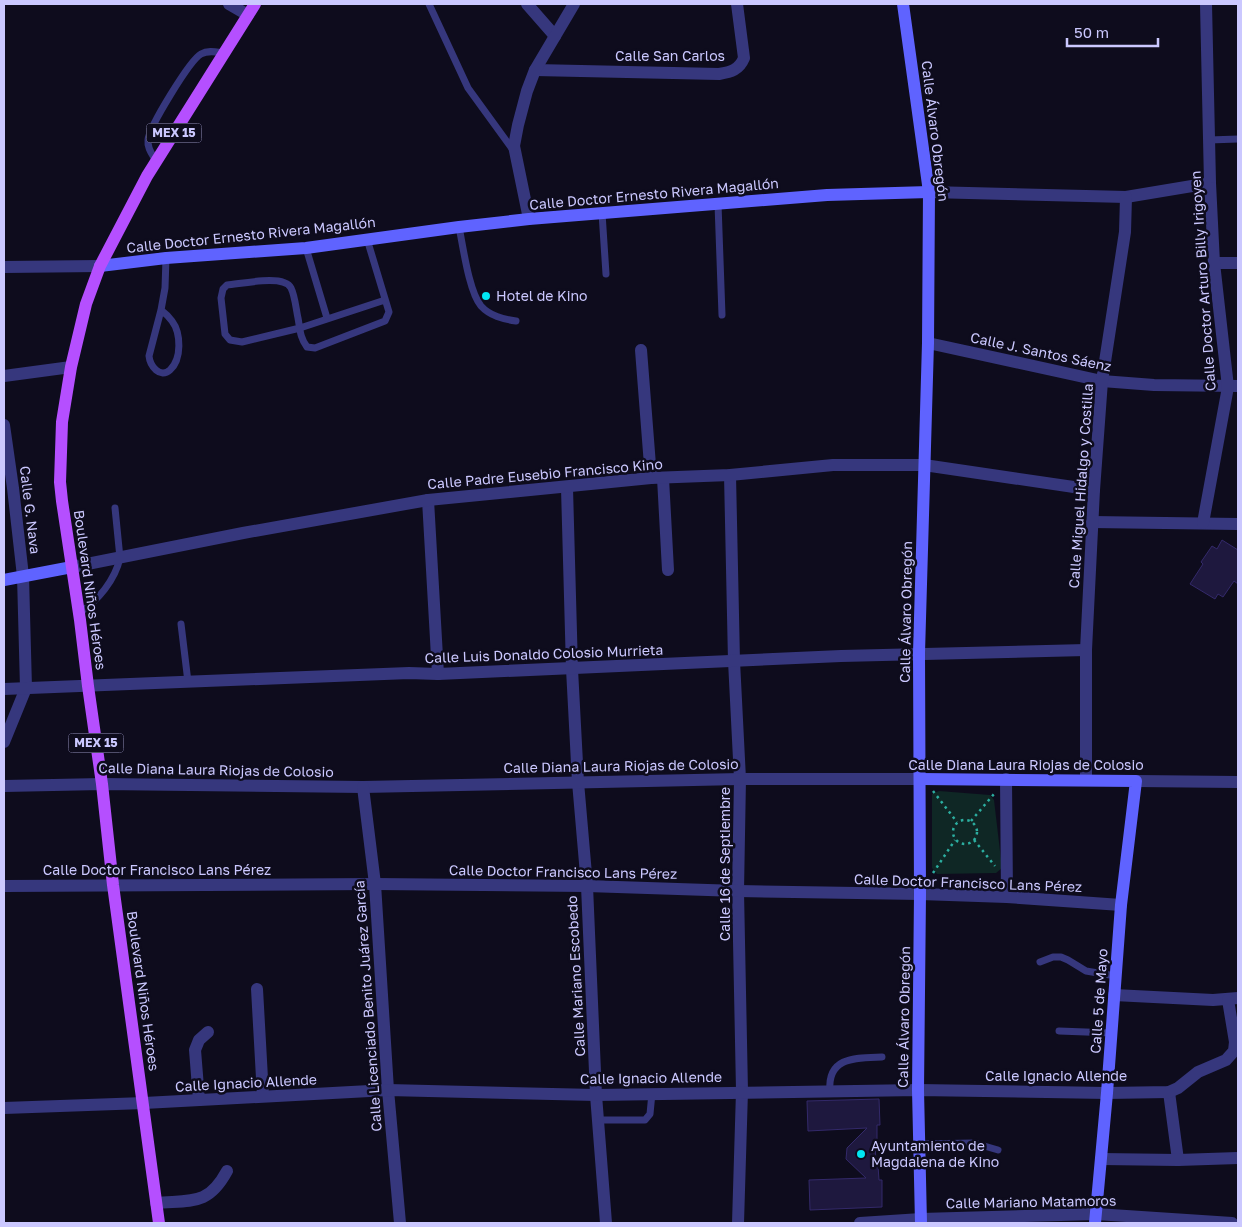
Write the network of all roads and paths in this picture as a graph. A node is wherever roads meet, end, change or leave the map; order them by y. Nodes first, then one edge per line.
1 (229, 4) edge
2 (255, 4) edge
3 (429, 4) edge
4 (527, 4) edge
5 (574, 4) edge
6 (736, 4) edge
7 (903, 4) edge
8 (1206, 4) edge
9 (248, 15) junction
10 (555, 36) junction
11 (224, 53) junction
12 (535, 70) junction
13 (1238, 139) edge
14 (1210, 140) junction
15 (516, 152) junction
16 (156, 161) junction
17 (1210, 183) junction
18 (930, 192) junction
19 (1126, 197) junction
20 (718, 204) junction
21 (602, 213) junction
22 (529, 219) junction
23 (458, 227) junction
24 (367, 239) junction
25 (306, 248) junction
26 (166, 258) junction
27 (1214, 263) junction
28 (1238, 263) edge
29 (100, 266) junction
30 (4, 267) edge
31 (606, 274) dead end
32 (385, 300) junction
33 (161, 310) junction
34 (722, 315) dead end
35 (327, 318) junction
36 (516, 321) dead end
37 (300, 328) junction
38 (928, 343) junction
39 (641, 350) dead end
40 (71, 367) junction
41 (4, 376) edge
42 (1102, 381) junction
43 (1233, 386) edge
44 (4, 425) edge
45 (924, 465) junction
46 (730, 474) junction
47 (657, 478) junction
48 (567, 488) junction
49 (1094, 490) junction
50 (428, 500) junction
51 (115, 508) dead end
52 (1092, 522) junction
53 (1203, 523) junction
54 (1238, 524) edge
55 (120, 558) junction
56 (72, 567) junction
57 (668, 570) dead end
58 (23, 576) junction
59 (4, 580) edge
60 (79, 613) junction
61 (181, 624) dead end
62 (1086, 650) junction
63 (919, 653) junction
64 (734, 661) junction
65 (572, 669) junction
66 (438, 674) junction
67 (188, 682) junction
68 (88, 686) junction
69 (26, 688) junction
70 (4, 689) edge
71 (4, 742) edge
72 (740, 779) junction
73 (921, 779) junction
74 (1006, 779) junction
75 (1086, 779) junction
76 (1136, 781) junction
77 (578, 782) junction
78 (1238, 782) edge
79 (102, 784) junction
80 (4, 786) edge
81 (363, 787) junction
82 (971, 821) junction
83 (957, 822) junction
84 (956, 840) junction
85 (375, 884) junction
86 (113, 885) junction
87 (4, 886) edge
88 (587, 886) junction
89 (738, 891) junction
90 (920, 894) junction
91 (1007, 897) junction
92 (1121, 905) junction
93 (1040, 962) dead end
94 (1116, 976) junction
95 (257, 989) dead end
96 (1114, 995) junction
97 (1233, 999) edge
98 (1059, 1031) dead end
99 (208, 1032) dead end
100 (1112, 1033) junction
101 (882, 1057) dead end
102 (388, 1090) junction
103 (918, 1090) junction
104 (830, 1091) junction
105 (742, 1092) junction
106 (1169, 1092) junction
107 (1108, 1093) junction
108 (652, 1094) junction
109 (596, 1095) junction
110 (263, 1096) junction
111 (199, 1100) junction
112 (144, 1103) junction
113 (4, 1108) edge
114 (598, 1120) junction
115 (919, 1144) junction
116 (998, 1150) dead end
117 (1238, 1158) edge
118 (1101, 1159) junction
119 (1178, 1160) junction
120 (227, 1171) dead end
121 (156, 1203) junction
122 (1096, 1218) edge
123 (921, 1221) edge
124 (159, 1223) edge
125 (400, 1223) edge
126 (606, 1223) edge
127 (738, 1223) edge
128 (860, 1223) edge
129 (1232, 1223) edge

1 - 9 street
2 - 9 main road, Boulevard Niños Héroes / MEX 15
3 - 15 lane
4 - 10 street
5 - 10 street
6 - 12 street, Calle San Carlos
7 - 18 street, Calle Álvaro Obregón
8 - 14 street, Calle Doctor Arturo Billy Irigoyen
9 - 11 main road, Boulevard Niños Héroes / MEX 15
10 - 12 street
11 - 16 main road, Boulevard Niños Héroes / MEX 15
11 - 16 lane
12 - 15 street
13 - 14 lane
14 - 17 street, Calle Doctor Arturo Billy Irigoyen
15 - 22 street
16 - 29 main road, Boulevard Niños Héroes / MEX 15
17 - 19 street, Calle Doctor Ernesto Rivera Magallón
17 - 27 street, Calle Doctor Arturo Billy Irigoyen
18 - 19 street, Calle Doctor Ernesto Rivera Magallón
18 - 20 street, Calle Doctor Ernesto Rivera Magallón
18 - 38 street, Calle Álvaro Obregón
19 - 42 street, Calle Miguel Hidalgo y Costilla
20 - 21 street, Calle Doctor Ernesto Rivera Magallón
20 - 34 lane
21 - 22 street, Calle Doctor Ernesto Rivera Magallón
21 - 31 lane
22 - 23 street, Calle Doctor Ernesto Rivera Magallón
23 - 24 street, Calle Doctor Ernesto Rivera Magallón
23 - 36 lane
24 - 25 street, Calle Doctor Ernesto Rivera Magallón
24 - 32 lane
25 - 26 street, Calle Doctor Ernesto Rivera Magallón
25 - 35 lane
26 - 29 street, Calle Doctor Ernesto Rivera Magallón
26 - 33 lane
27 - 28 street
27 - 43 street, Calle Doctor Arturo Billy Irigoyen
29 - 30 street
29 - 40 main road, Boulevard Niños Héroes / MEX 15
32 - 35 lane
32 - 37 lane
33 - 33 lane
35 - 37 lane
37 - 37 lane
38 - 42 street, Calle J. Santos Sáenz
38 - 45 street, Calle Álvaro Obregón
39 - 47 street
40 - 41 street
40 - 56 main road, Boulevard Niños Héroes / MEX 15
42 - 43 street, Calle J. Santos Sáenz
42 - 49 street, Calle Miguel Hidalgo y Costilla
43 - 53 street, Calle Doctor Arturo Billy Irigoyen
44 - 58 street, Calle G. Nava
45 - 46 street, Calle Padre Eusebio Francisco Kino
45 - 49 street, Calle Padre Eusebio Francisco Kino
45 - 63 street, Calle Álvaro Obregón
46 - 47 street, Calle Padre Eusebio Francisco Kino
46 - 64 street, Calle 16 de Septiembre
47 - 48 street, Calle Padre Eusebio Francisco Kino
47 - 57 street
48 - 50 street, Calle Padre Eusebio Francisco Kino
48 - 65 street, Calle Mariano Escobedo
49 - 52 street, Calle Miguel Hidalgo y Costilla
50 - 55 street, Calle Padre Eusebio Francisco Kino
50 - 66 street
51 - 55 lane
52 - 53 street
52 - 62 street, Calle Miguel Hidalgo y Costilla
53 - 54 street
55 - 56 street, Calle Padre Eusebio Francisco Kino
55 - 60 lane
56 - 58 street, Calle Padre Eusebio Francisco Kino
56 - 60 main road, Boulevard Niños Héroes / MEX 15
58 - 59 street, Calle Padre Eusebio Francisco Kino
58 - 69 street, Calle G. Nava
60 - 68 main road, Boulevard Niños Héroes / MEX 15
61 - 67 lane
62 - 63 street, Calle Luis Donaldo Colosio Murrieta
62 - 75 street, Calle Miguel Hidalgo y Costilla
63 - 64 street, Calle Luis Donaldo Colosio Murrieta
63 - 73 street, Calle Álvaro Obregón
64 - 65 street, Calle Luis Donaldo Colosio Murrieta
64 - 72 street, Calle 16 de Septiembre
65 - 66 street, Calle Luis Donaldo Colosio Murrieta
65 - 77 street, Calle Mariano Escobedo
66 - 67 street, Calle Luis Donaldo Colosio Murrieta
67 - 68 street, Calle Luis Donaldo Colosio Murrieta
68 - 69 street, Calle Luis Donaldo Colosio Murrieta
68 - 79 main road, Boulevard Niños Héroes / MEX 15
69 - 70 street, Calle Luis Donaldo Colosio Murrieta
69 - 71 street
72 - 73 street, Calle Diana Laura Riojas de Colosio
72 - 77 street, Calle Diana Laura Riojas de Colosio
72 - 89 street, Calle 16 de Septiembre
73 - 74 street, Calle Diana Laura Riojas de Colosio
73 - 83 path
73 - 90 street, Calle Álvaro Obregón
74 - 75 street, Calle Diana Laura Riojas de Colosio
74 - 82 path
74 - 91 street
75 - 76 street, Calle Diana Laura Riojas de Colosio
76 - 78 street, Calle Diana Laura Riojas de Colosio
76 - 92 street, Calle 5 de Mayo
77 - 81 street, Calle Diana Laura Riojas de Colosio
77 - 88 street, Calle Mariano Escobedo
79 - 80 street, Calle Diana Laura Riojas de Colosio
79 - 81 street, Calle Diana Laura Riojas de Colosio
79 - 86 main road, Boulevard Niños Héroes / MEX 15
81 - 85 street, Calle Licenciado Benito Juárez García
82 - 83 path
82 - 84 path
83 - 84 path
84 - 90 path
85 - 86 street, Calle Doctor Francisco Lans Pérez
85 - 88 street, Calle Doctor Francisco Lans Pérez
85 - 102 street, Calle Licenciado Benito Juárez García
86 - 87 street, Calle Doctor Francisco Lans Pérez
86 - 112 main road, Boulevard Niños Héroes / MEX 15
88 - 89 street, Calle Doctor Francisco Lans Pérez
88 - 109 street, Calle Mariano Escobedo
89 - 90 street, Calle Doctor Francisco Lans Pérez
89 - 105 street, Calle 16 de Septiembre
90 - 91 street, Calle Doctor Francisco Lans Pérez
90 - 103 street, Calle Álvaro Obregón
91 - 92 street, Calle Doctor Francisco Lans Pérez
92 - 94 street, Calle 5 de Mayo
93 - 94 lane
94 - 96 street, Calle 5 de Mayo
95 - 110 street
96 - 97 street
96 - 100 street, Calle 5 de Mayo
97 - 106 street
98 - 100 lane
99 - 111 street
100 - 107 street, Calle 5 de Mayo
101 - 104 lane
102 - 109 street, Calle Ignacio Allende
102 - 110 street, Calle Ignacio Allende
102 - 125 street, Calle Licenciado Benito Juárez García
103 - 104 street, Calle Ignacio Allende
103 - 107 street, Calle Ignacio Allende
103 - 115 street, Calle Álvaro Obregón
104 - 105 street, Calle Ignacio Allende
105 - 108 street, Calle Ignacio Allende
105 - 127 street, Calle 16 de Septiembre
106 - 107 street, Calle Ignacio Allende
106 - 119 street
107 - 118 street, Calle 5 de Mayo
108 - 109 street, Calle Ignacio Allende
108 - 114 lane
109 - 114 street, Calle Mariano Escobedo
110 - 111 street, Calle Ignacio Allende
111 - 112 street, Calle Ignacio Allende
112 - 113 street, Calle Ignacio Allende
112 - 121 main road, Boulevard Niños Héroes / MEX 15
114 - 126 street, Calle Mariano Escobedo
115 - 116 lane
115 - 123 street, Calle Álvaro Obregón
117 - 119 street
118 - 119 street
118 - 122 street, Calle 5 de Mayo
120 - 121 street
121 - 124 main road, Boulevard Niños Héroes / MEX 15
122 - 123 street, Calle Mariano Matamoros
122 - 129 street, Calle Mariano Matamoros
123 - 128 street, Calle Mariano Matamoros

